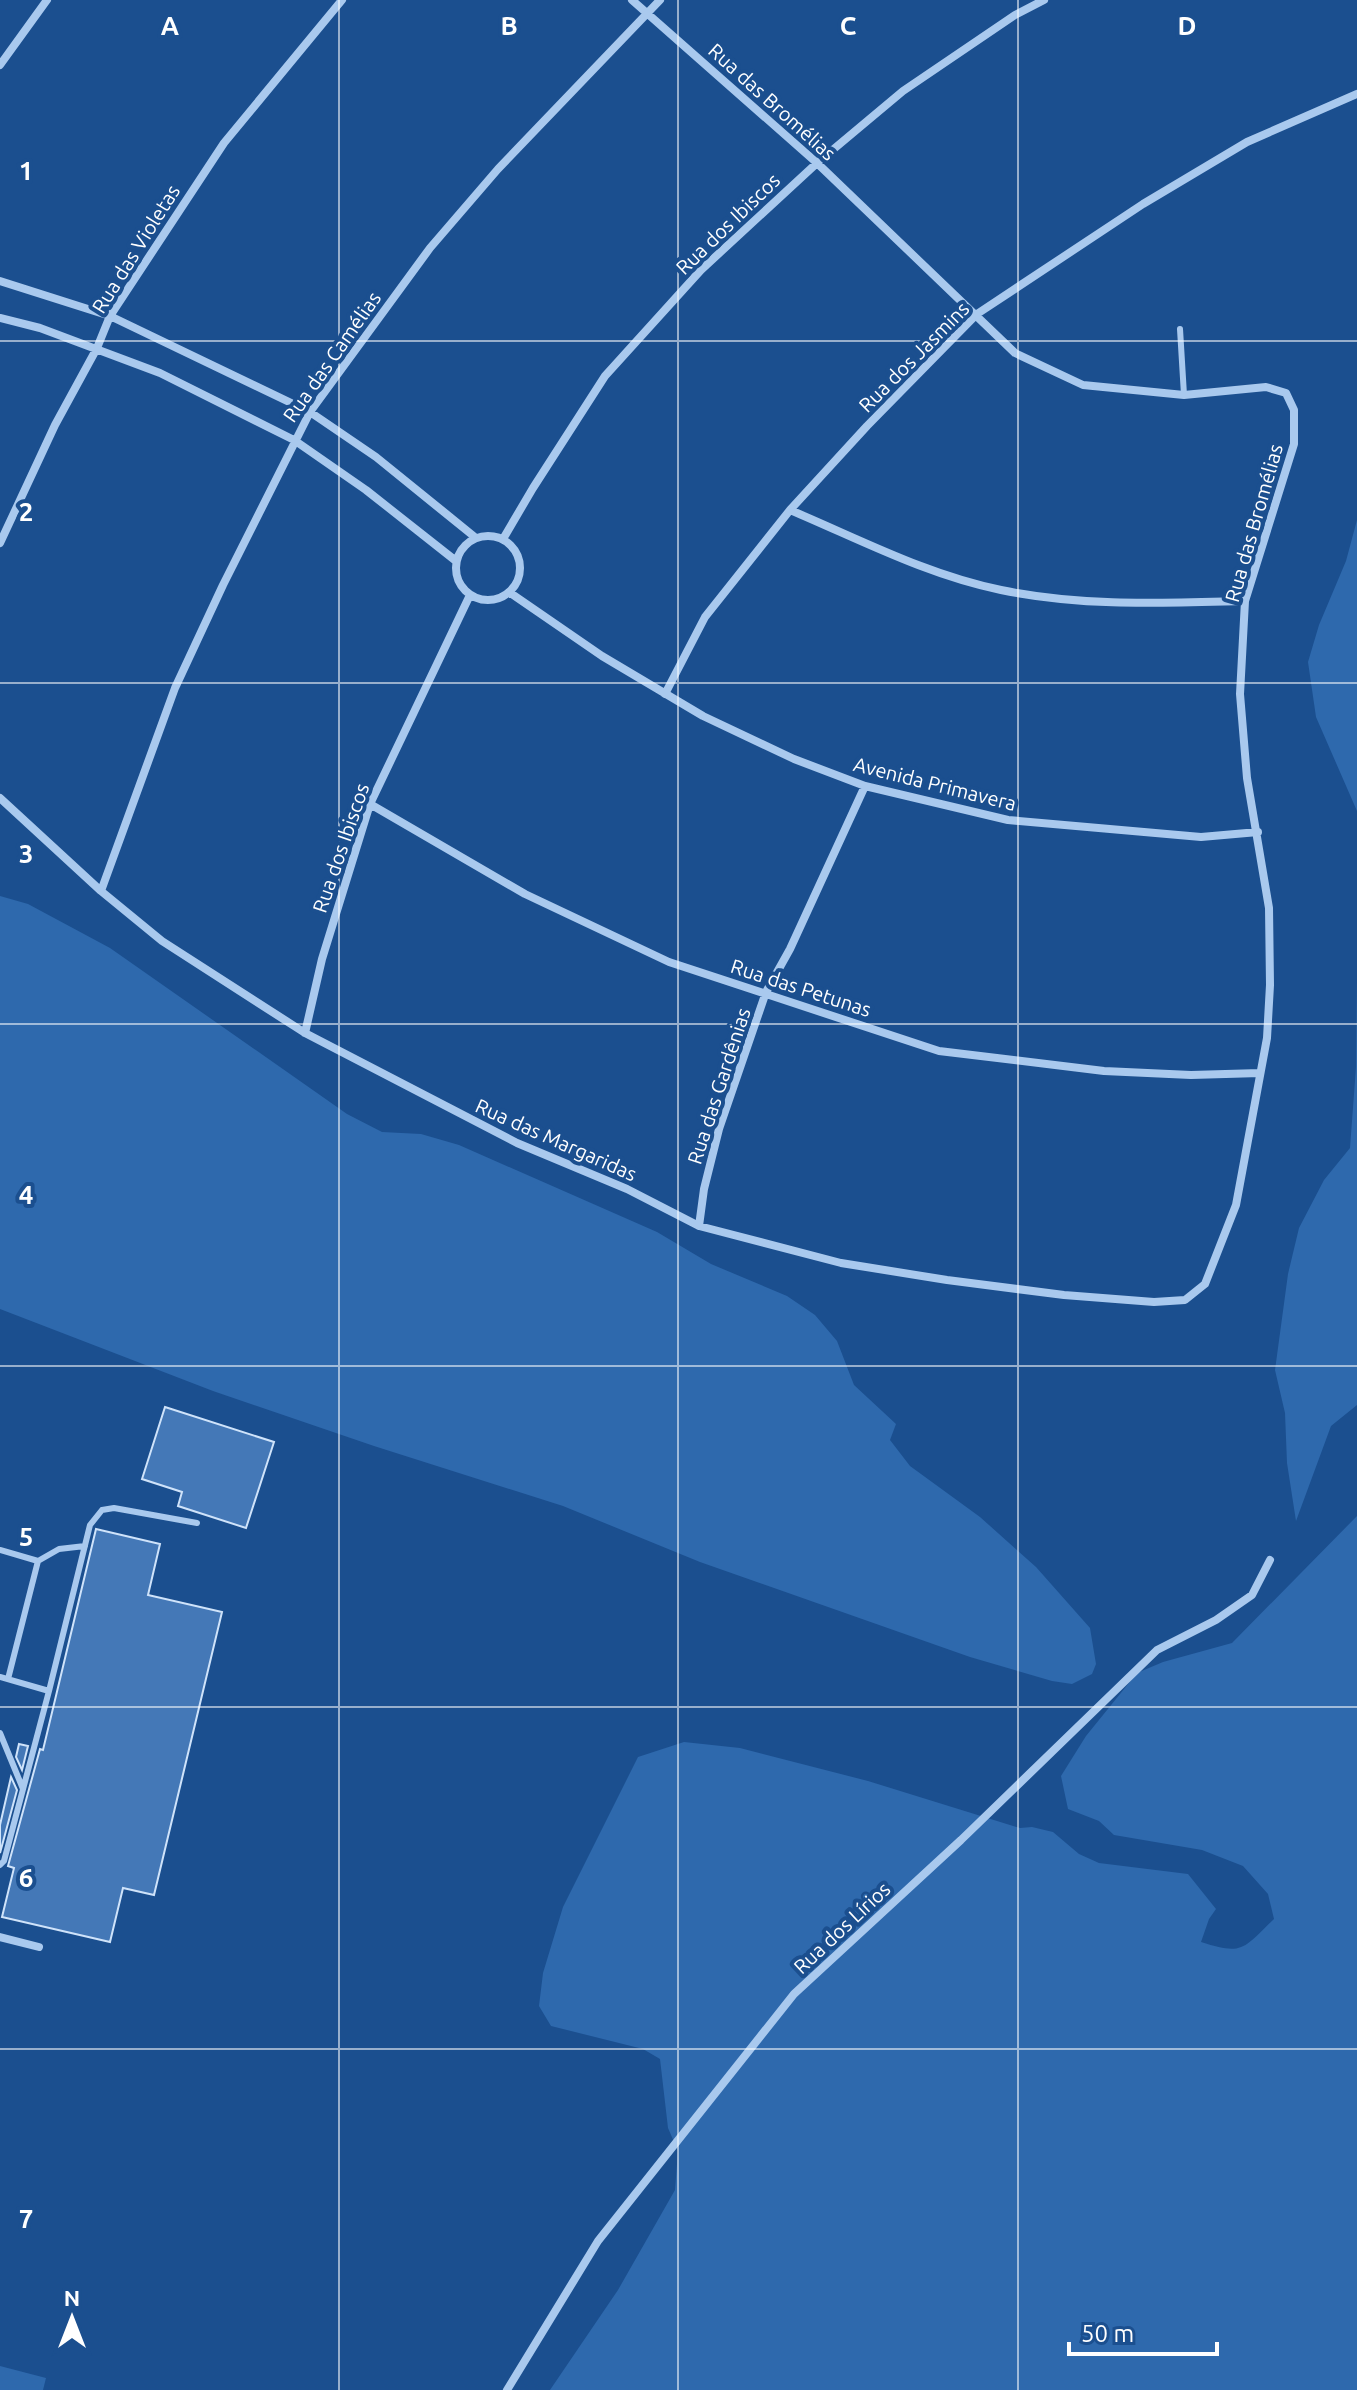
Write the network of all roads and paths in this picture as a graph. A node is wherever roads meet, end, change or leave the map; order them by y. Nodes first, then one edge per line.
1 (47, 0) edge
2 (342, 0) edge
3 (632, 0) edge
4 (660, 0) edge
5 (1044, 0) edge
6 (648, 12) junction
7 (0, 65) edge
8 (1357, 94) edge
9 (817, 163) junction
10 (0, 281) edge
11 (977, 314) junction
12 (110, 316) junction
13 (0, 318) edge
14 (1180, 329) dead end
15 (97, 348) junction
16 (1184, 395) junction
17 (310, 412) junction
18 (294, 440) junction
19 (790, 510) junction
20 (476, 538) junction
21 (503, 539) junction
22 (0, 543) edge
23 (456, 561) junction
24 (509, 592) junction
25 (470, 595) junction
26 (1245, 601) junction
27 (665, 694) junction
28 (865, 786) junction
29 (0, 798) edge
30 (370, 804) junction
31 (1258, 832) junction
32 (101, 891) junction
33 (766, 992) junction
34 (305, 1033) junction
35 (1260, 1073) junction
36 (699, 1226) junction
37 (1185, 1300) joint
38 (197, 1523) dead end
39 (85, 1546) junction
40 (0, 1550) edge
41 (1270, 1560) dead end
42 (38, 1561) junction
43 (0, 1677) edge
44 (8, 1679) junction
45 (49, 1691) junction
46 (0, 1733) edge
47 (23, 1789) junction
48 (0, 1865) edge
49 (0, 1937) edge
50 (39, 1947) dead end
51 (507, 2390) edge

1 - 7 street
2 - 12 street, Rua das Violetas
3 - 6 street, Rua das Bromélias
4 - 6 street, Rua das Camélias
5 - 9 street, Rua dos Ibiscos
6 - 9 street, Rua das Bromélias
6 - 17 street, Rua das Camélias
8 - 11 street, Rua dos Jasmins
9 - 11 street, Rua das Bromélias
9 - 21 street, Rua dos Ibiscos
10 - 12 street
11 - 16 street, Rua das Bromélias
11 - 19 street, Rua dos Jasmins
12 - 15 street, Rua das Violetas
12 - 17 street
13 - 15 street
14 - 16 lane
15 - 18 street
15 - 22 street, Rua das Violetas
16 - 26 street, Rua das Bromélias
17 - 18 street, Rua das Camélias
17 - 20 street
18 - 23 street
18 - 32 street, Rua das Camélias
19 - 26 street
19 - 27 street, Rua dos Jasmins
20 - 21 street
20 - 23 street
21 - 24 street
23 - 25 street
24 - 25 street
24 - 27 street, Avenida Primavera
25 - 30 street, Rua dos Ibiscos
26 - 31 street, Rua das Bromélias
27 - 28 street, Avenida Primavera
28 - 31 street, Avenida Primavera
28 - 33 street, Rua das Gardênias
29 - 32 street, Rua das Margaridas
30 - 33 street, Rua das Petunas
30 - 34 street, Rua dos Ibiscos
31 - 35 street, Rua das Bromélias
32 - 34 street, Rua das Margaridas
33 - 35 street, Rua das Petunas
33 - 36 street, Rua das Gardênias
34 - 36 street, Rua das Margaridas
35 - 37 street, Rua das Bromélias
36 - 37 street, Rua das Margaridas
38 - 39 lane
39 - 42 lane
39 - 45 lane
40 - 42 lane
41 - 51 street, Rua dos Lírios
42 - 44 lane
43 - 44 lane
44 - 45 lane
45 - 47 lane
46 - 47 lane
47 - 48 lane
49 - 50 street

